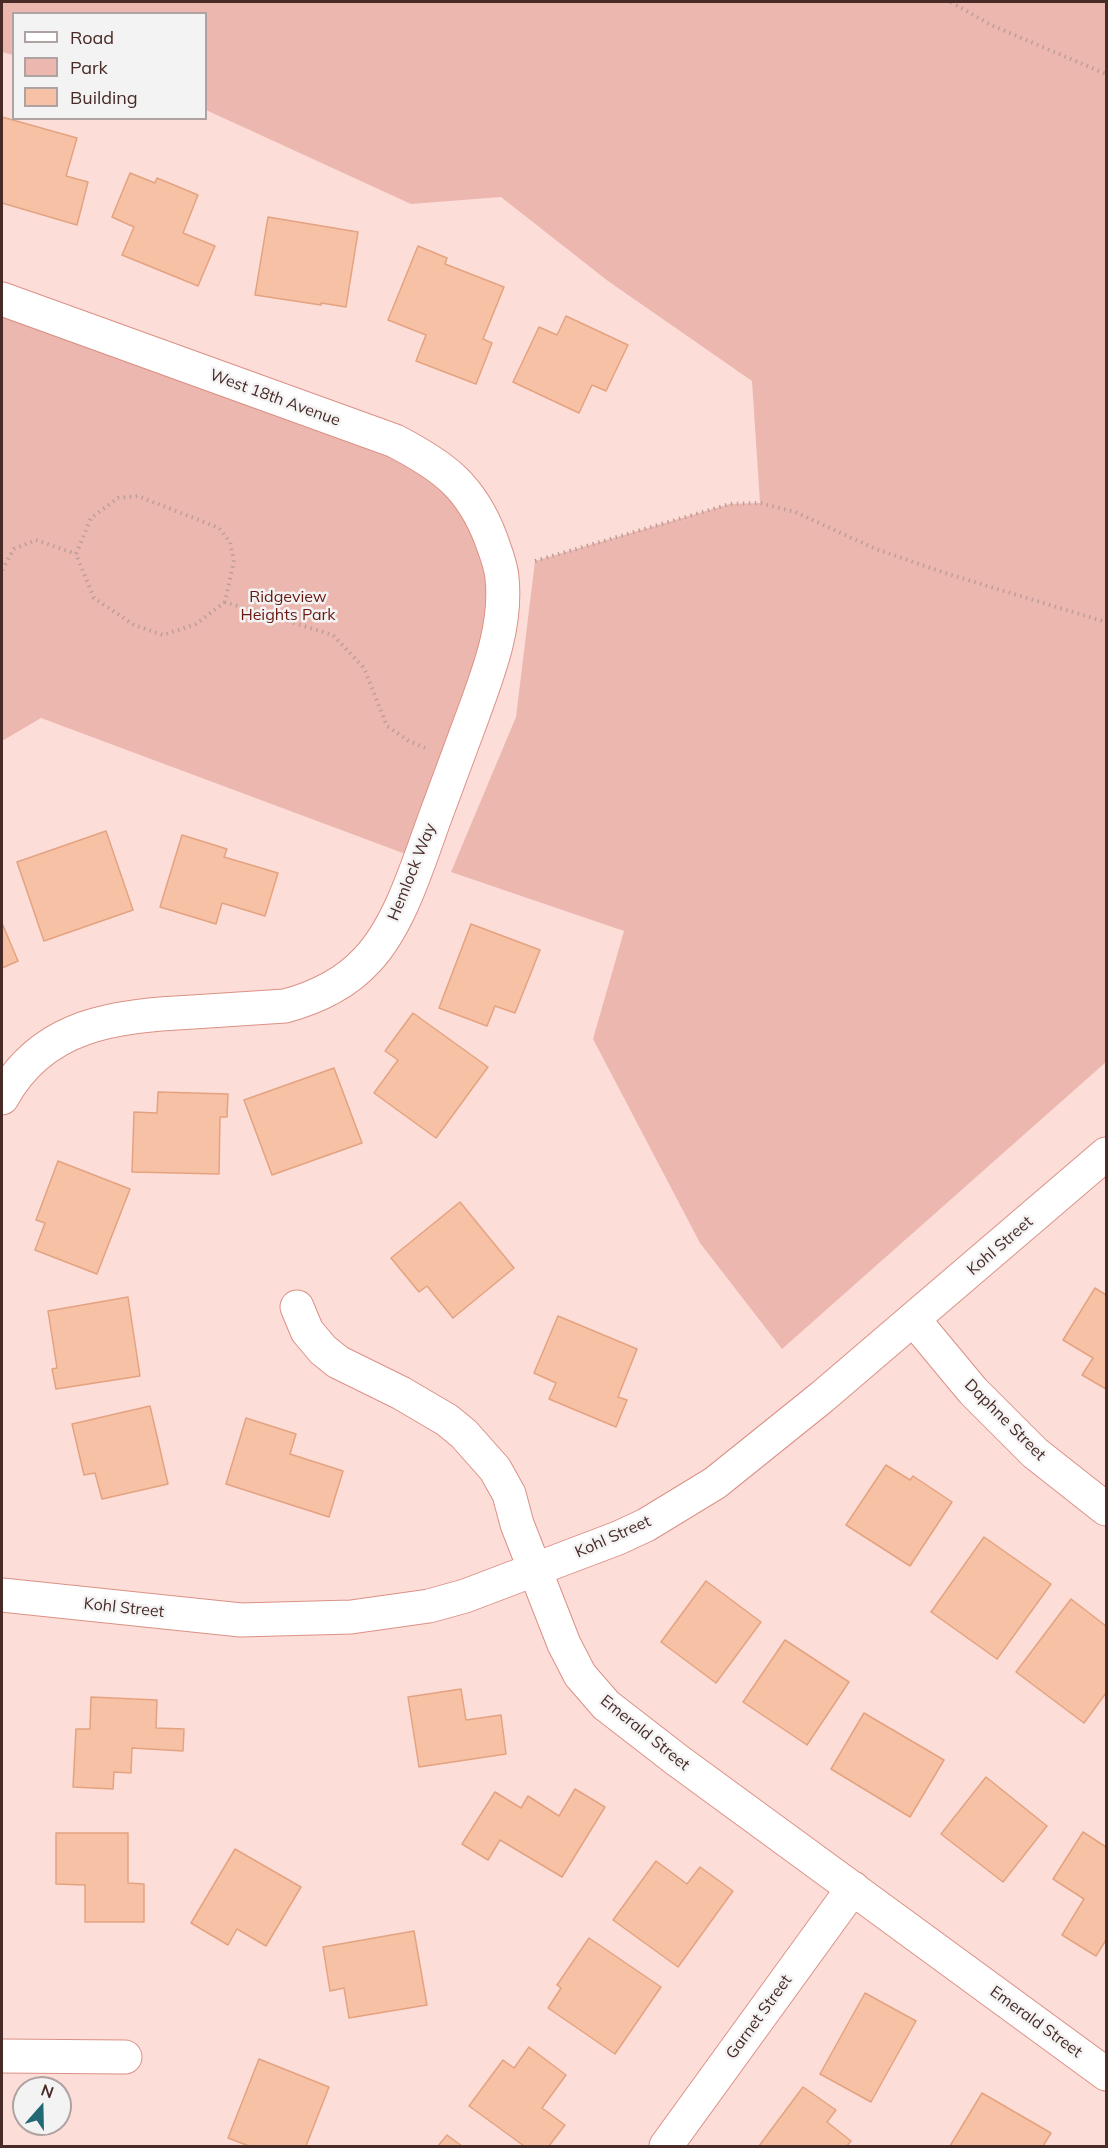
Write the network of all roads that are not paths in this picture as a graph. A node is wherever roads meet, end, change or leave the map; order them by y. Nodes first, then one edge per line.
1 (2, 299) edge
2 (500, 568) joint
3 (2, 1098) edge
4 (1107, 1154) edge
5 (297, 1307) dead end
6 (914, 1320) junction
7 (1107, 1509) edge
8 (535, 1569) junction
9 (2, 1595) edge
10 (853, 1887) junction
11 (2, 2056) edge
12 (125, 2057) dead end
13 (1107, 2074) edge
14 (666, 2146) edge

1 - 2 street, West 18th Avenue
2 - 3 street, Hemlock Way
4 - 6 street, Kohl Street
5 - 8 street, Emerald Street
6 - 7 street, Daphne Street
6 - 8 street, Kohl Street
8 - 9 street, Kohl Street
8 - 10 street, Emerald Street
10 - 13 street, Emerald Street
10 - 14 street, Garnet Street
11 - 12 street

